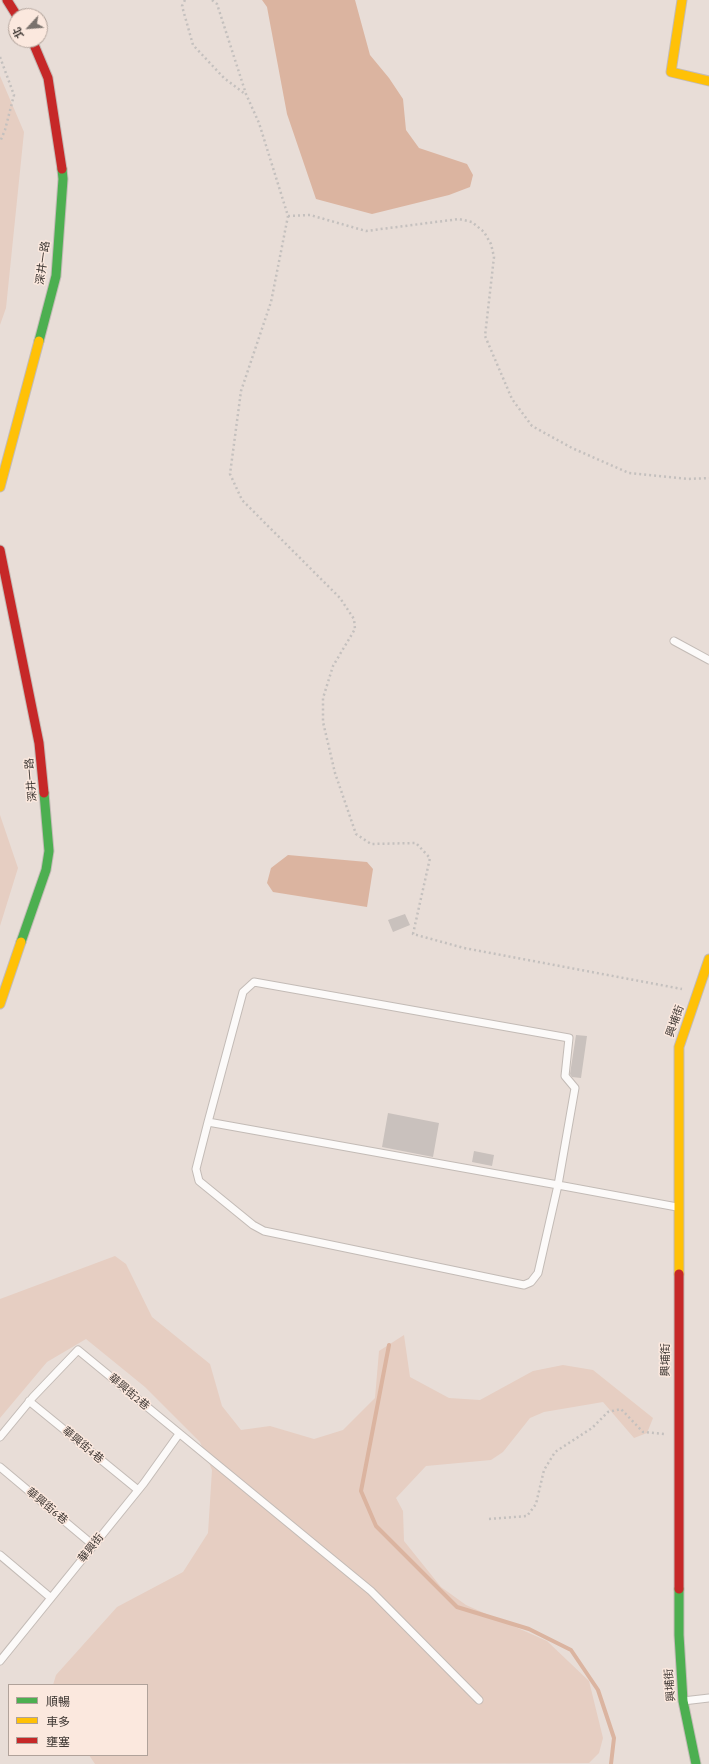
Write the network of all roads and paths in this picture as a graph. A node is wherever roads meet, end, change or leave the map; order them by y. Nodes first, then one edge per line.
1 (185, 0) edge
2 (212, 0) edge
3 (682, 0) edge
4 (35, 48) edge
5 (0, 57) edge
6 (709, 81) edge
7 (246, 94) junction
8 (0, 142) edge
9 (288, 216) junction
10 (709, 478) edge
11 (0, 488) edge
12 (0, 550) edge
13 (674, 641) dead end
14 (709, 660) edge
15 (709, 959) edge
16 (698, 992) junction
17 (0, 1004) edge
18 (208, 1122) junction
19 (558, 1185) junction
20 (678, 1207) junction
21 (29, 1401) junction
22 (179, 1434) junction
23 (678, 1435) junction
24 (0, 1438) edge
25 (0, 1466) edge
26 (138, 1490) junction
27 (489, 1519) dead end
28 (93, 1545) junction
29 (0, 1556) edge
30 (51, 1598) junction
31 (3, 1651) edge
32 (0, 1661) edge
33 (709, 1698) edge
34 (479, 1700) dead end
35 (683, 1701) junction
36 (696, 1764) edge

1 - 7 path
2 - 7 path
3 - 6 street
4 - 11 street, 深井一路
5 - 8 path
7 - 9 path
9 - 10 path
9 - 16 path
12 - 17 street, 深井一路
13 - 14 lane
15 - 16 street, 興埔街
16 - 20 street, 興埔街
18 - 19 lane
18 - 19 lane
18 - 19 lane
19 - 20 lane
20 - 23 street, 興埔街
21 - 22 lane, 華興街2巷
21 - 24 lane
21 - 26 lane, 華興街4巷
22 - 26 lane, 華興街
22 - 34 lane, 華興街2巷
23 - 27 path
23 - 35 street, 興埔街
25 - 28 lane, 華興街6巷
26 - 28 lane, 華興街
28 - 30 lane, 華興街
29 - 30 lane
30 - 31 lane, 華興街
31 - 32 lane, 華興街
33 - 35 lane
35 - 36 street, 興埔街

